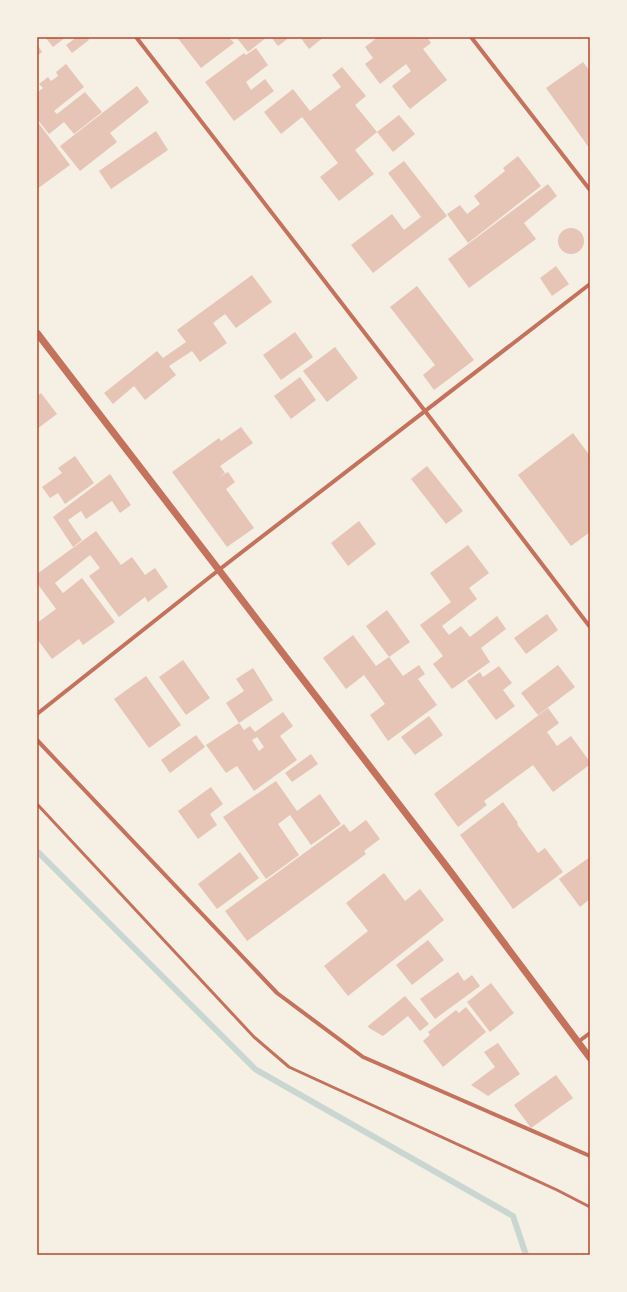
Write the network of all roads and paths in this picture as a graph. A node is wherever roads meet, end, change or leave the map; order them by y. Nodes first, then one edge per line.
1 (136, 37) edge
2 (471, 37) edge
3 (590, 190) edge
4 (590, 284) edge
5 (37, 333) edge
6 (425, 411) junction
7 (220, 569) junction
8 (590, 628) edge
9 (37, 714) edge
10 (37, 740) edge
11 (37, 804) edge
12 (590, 1033) edge
13 (578, 1042) junction
14 (590, 1058) edge
15 (590, 1156) edge
16 (590, 1207) edge

1 - 6 street
2 - 3 street
4 - 6 street
5 - 7 street
6 - 7 street
6 - 8 street
7 - 9 street
7 - 13 street
10 - 15 street
11 - 16 lane
12 - 13 street
13 - 14 street

